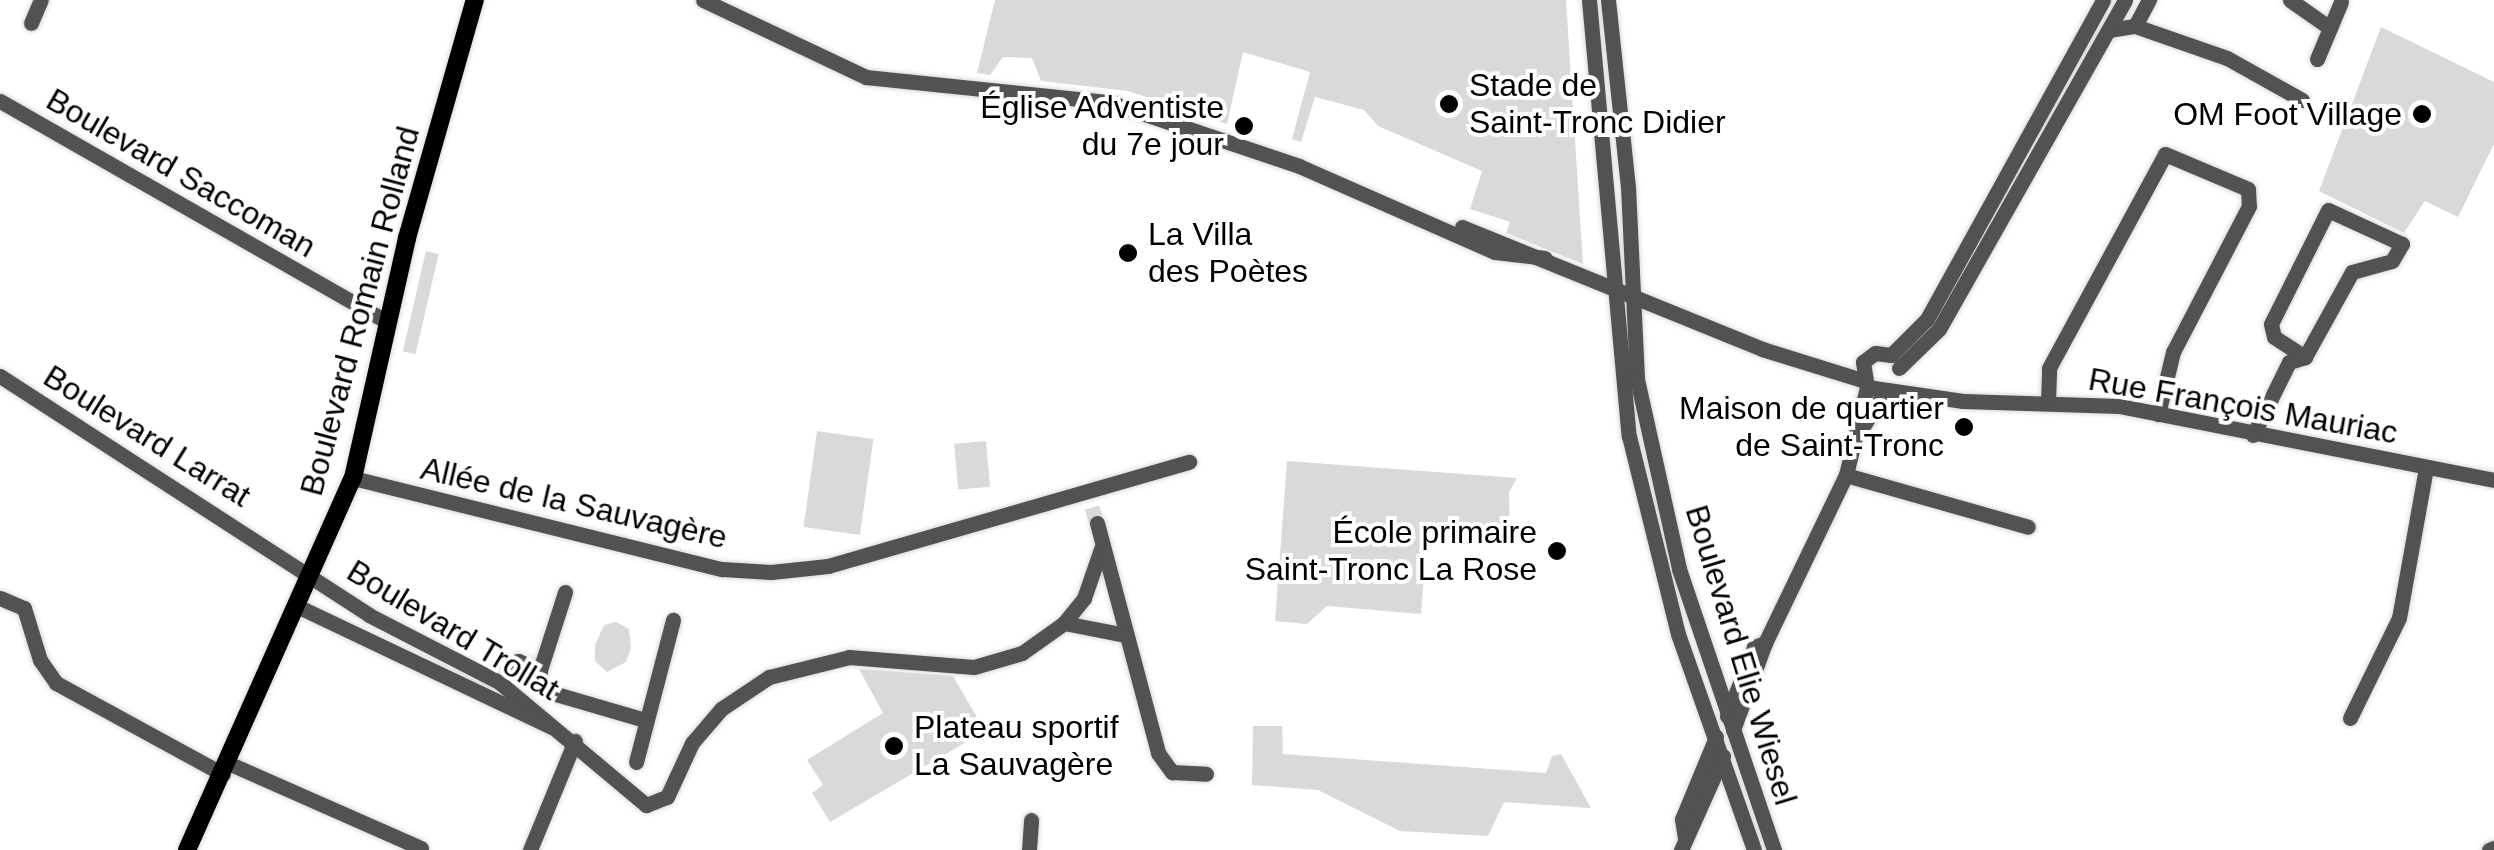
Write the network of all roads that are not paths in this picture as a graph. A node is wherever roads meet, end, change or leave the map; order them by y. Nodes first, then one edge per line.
1 (41, 0) edge
2 (475, 0) edge
3 (703, 0) edge
4 (1588, 0) edge
5 (1608, 0) edge
6 (2103, 0) edge
7 (2125, 0) edge
8 (2149, 0) edge
9 (2290, 0) edge
10 (2341, 2) edge
11 (31, 23) dead end
12 (2134, 26) junction
13 (2330, 28) junction
14 (2109, 30) junction
15 (2317, 59) dead end
16 (2302, 100) dead end
17 (0, 101) edge
18 (2034, 123) junction
19 (2051, 132) junction
20 (1624, 291) junction
21 (387, 322) junction
22 (2305, 357) junction
23 (1863, 362) junction
24 (1826, 365) junction
25 (1896, 365) junction
26 (0, 376) edge
27 (1864, 384) junction
28 (1888, 389) junction
29 (1920, 395) junction
30 (2048, 402) junction
31 (2158, 414) junction
32 (1862, 428) junction
33 (2253, 436) junction
34 (1189, 462) dead end
35 (2426, 468) junction
36 (1846, 475) junction
37 (353, 478) junction
38 (2494, 480) edge
39 (1097, 523) tunnel mouth
40 (2028, 526) dead end
41 (1102, 549) junction
42 (313, 576) junction
43 (566, 592) dead end
44 (0, 598) edge
45 (299, 607) junction
46 (673, 620) dead end
47 (1064, 623) junction
48 (1126, 635) junction
49 (540, 670) junction
50 (491, 678) junction
51 (2350, 718) dead end
52 (646, 720) junction
53 (1730, 722) junction
54 (569, 736) junction
55 (1715, 740) junction
56 (1722, 759) junction
57 (636, 762) dead end
58 (225, 768) junction
59 (1206, 774) dead end
60 (1031, 820) dead end
61 (1683, 844) edge
62 (421, 848) edge
63 (187, 850) edge
64 (530, 850) edge
65 (1029, 850) edge
66 (1754, 850) edge
67 (1774, 850) edge

1 - 11 street
2 - 21 main road, Boulevard Romain Rolland
3 - 20 street, Rue François Mauriac
4 - 20 street, Boulevard Elie Wiesel
5 - 20 street, Boulevard Elie Wiesel
6 - 18 street
7 - 14 street
8 - 12 street
9 - 13 street
10 - 13 street
12 - 14 street
12 - 16 street
13 - 15 street
14 - 19 street
17 - 21 street, Boulevard Saccoman
18 - 19 street
18 - 25 street
19 - 25 street
20 - 24 street, Rue François Mauriac
20 - 53 street, Boulevard Elie Wiesel
20 - 55 street, Boulevard Elie Wiesel
21 - 37 main road, Boulevard Romain Rolland
22 - 22 street
22 - 33 street
23 - 24 street, Rue François Mauriac
23 - 25 street, Rue François Mauriac
23 - 27 street
24 - 27 street, Rue François Mauriac
25 - 28 street
25 - 29 street
26 - 42 street, Boulevard Larrat
27 - 28 street, Rue François Mauriac
27 - 32 street
28 - 29 street, Rue François Mauriac
28 - 32 street
29 - 30 street, Rue François Mauriac
30 - 31 street, Rue François Mauriac
30 - 31 street
31 - 33 street, Rue François Mauriac
32 - 36 street
33 - 35 street, Rue François Mauriac
34 - 37 street, Allée de la Sauvagère
35 - 38 street, Rue François Mauriac
35 - 51 street
36 - 40 street
36 - 53 street
37 - 42 main road, Boulevard Romain Rolland
39 - 41 street
41 - 47 street, Boulevard Trollat
41 - 48 street
42 - 45 main road, Boulevard Romain Rolland
42 - 50 street, Boulevard Trollat
43 - 49 street
44 - 58 street
45 - 54 street, Boulevard Trollat
45 - 58 main road, Boulevard Romain Rolland
46 - 52 street
47 - 48 street
47 - 54 street, Boulevard Trollat
48 - 59 street
49 - 50 street
49 - 52 street
50 - 54 street, Boulevard Trollat
52 - 57 street
53 - 55 street
53 - 56 street
53 - 67 street, Boulevard Elie Wiesel
54 - 64 street
55 - 56 street, Boulevard Elie Wiesel
55 - 61 street
56 - 61 street
56 - 66 street, Boulevard Elie Wiesel
58 - 62 street
58 - 63 main road, Boulevard Romain Rolland
60 - 65 street

